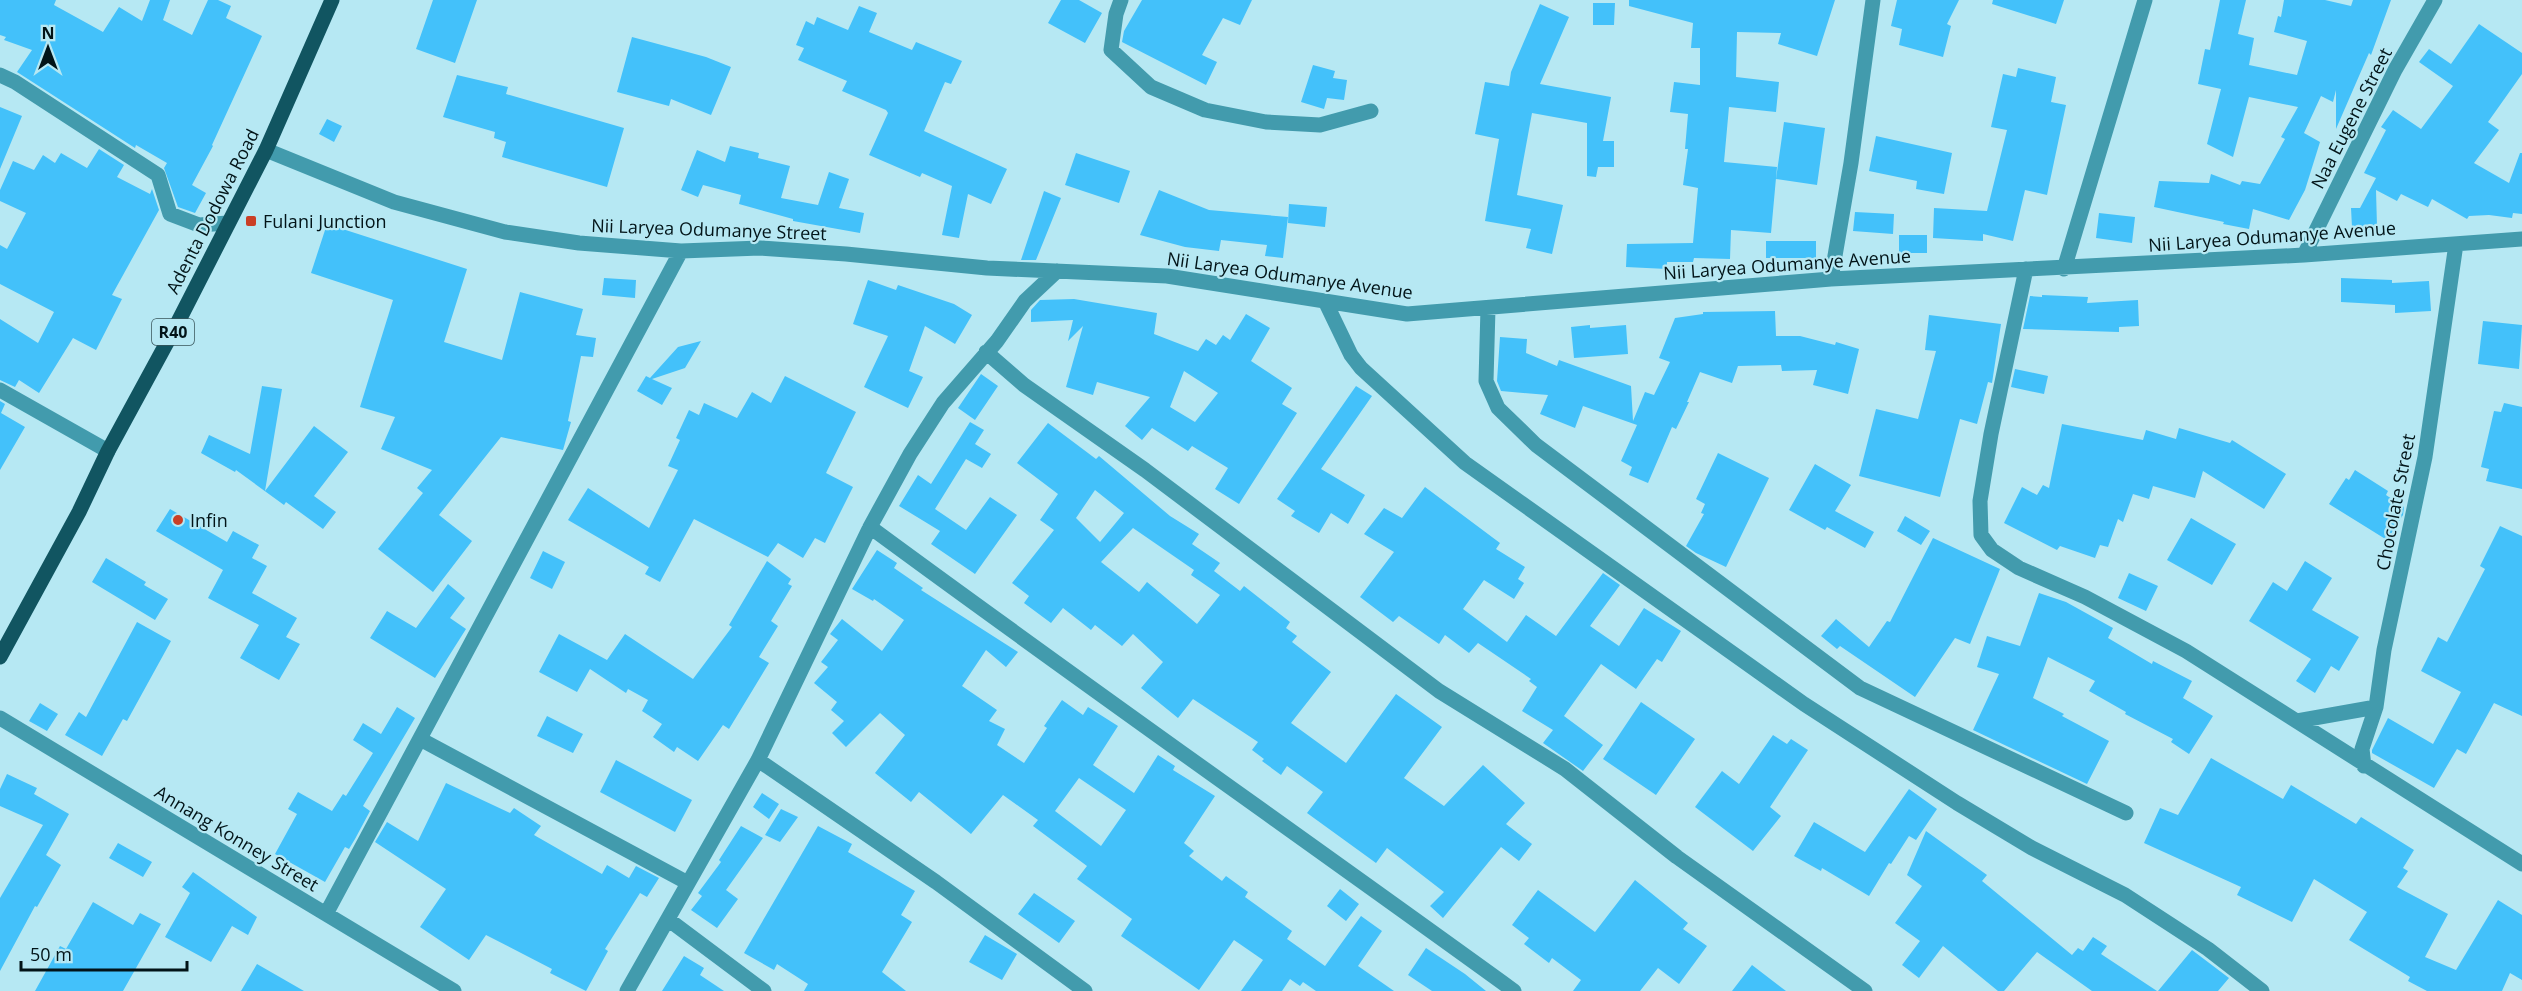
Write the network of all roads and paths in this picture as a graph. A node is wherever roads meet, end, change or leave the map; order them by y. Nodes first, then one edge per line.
1 (332, 0) edge
2 (1121, 0) edge
3 (1873, 0) edge
4 (2145, 0) edge
5 (2435, 0) edge
6 (0, 75) edge
7 (1371, 111) dead end
8 (266, 150) junction
9 (228, 223) junction
10 (2522, 239) edge
11 (2456, 244) junction
12 (681, 251) junction
13 (2304, 255) junction
14 (2026, 269) junction
15 (2064, 269) junction
16 (1057, 271) junction
17 (1831, 279) junction
18 (1325, 301) junction
19 (1488, 308) junction
20 (986, 352) junction
21 (0, 390) edge
22 (108, 452) junction
23 (870, 527) junction
24 (0, 657) edge
25 (2376, 706) junction
26 (0, 718) edge
27 (2296, 721) junction
28 (420, 739) junction
29 (758, 760) junction
30 (2364, 765) junction
31 (2126, 813) dead end
32 (2522, 864) edge
33 (688, 883) junction
34 (326, 914) junction
35 (669, 920) junction
36 (454, 991) edge
37 (627, 991) edge
38 (764, 991) edge
39 (1085, 991) edge
40 (1514, 991) edge
41 (1865, 991) edge
42 (2262, 991) edge

1 - 8 main road, Adenta Dodowa Road / R40
2 - 7 street
3 - 17 street
4 - 15 street
5 - 13 street, Naa Eugene Street
6 - 9 street
8 - 9 main road, Adenta Dodowa Road / R40
8 - 12 street, Nii Laryea Odumanye Street
9 - 22 main road, Adenta Dodowa Road / R40
10 - 11 street, Nii Laryea Odumanye Avenue
11 - 13 street, Nii Laryea Odumanye Avenue
11 - 25 street, Chocolate Street
12 - 16 street, Nii Laryea Odumanye Street
12 - 28 street
13 - 15 street, Nii Laryea Odumanye Avenue
14 - 15 street, Nii Laryea Odumanye Avenue
14 - 17 street, Nii Laryea Odumanye Avenue
14 - 27 street
16 - 18 street, Nii Laryea Odumanye Avenue
16 - 20 street
17 - 19 street, Nii Laryea Odumanye Avenue
18 - 19 street, Nii Laryea Odumanye Avenue
18 - 42 street
19 - 31 street
20 - 23 street
20 - 41 street
21 - 22 street
22 - 24 main road, Adenta Dodowa Road / R40
23 - 29 street
23 - 40 street
25 - 27 street
25 - 30 street, Chocolate Street
26 - 34 street, Annang Konney Street
27 - 30 street
28 - 33 street
28 - 34 street
29 - 33 street
29 - 39 street
30 - 32 street
33 - 35 street
34 - 36 street, Annang Konney Street
35 - 37 street
35 - 38 street

